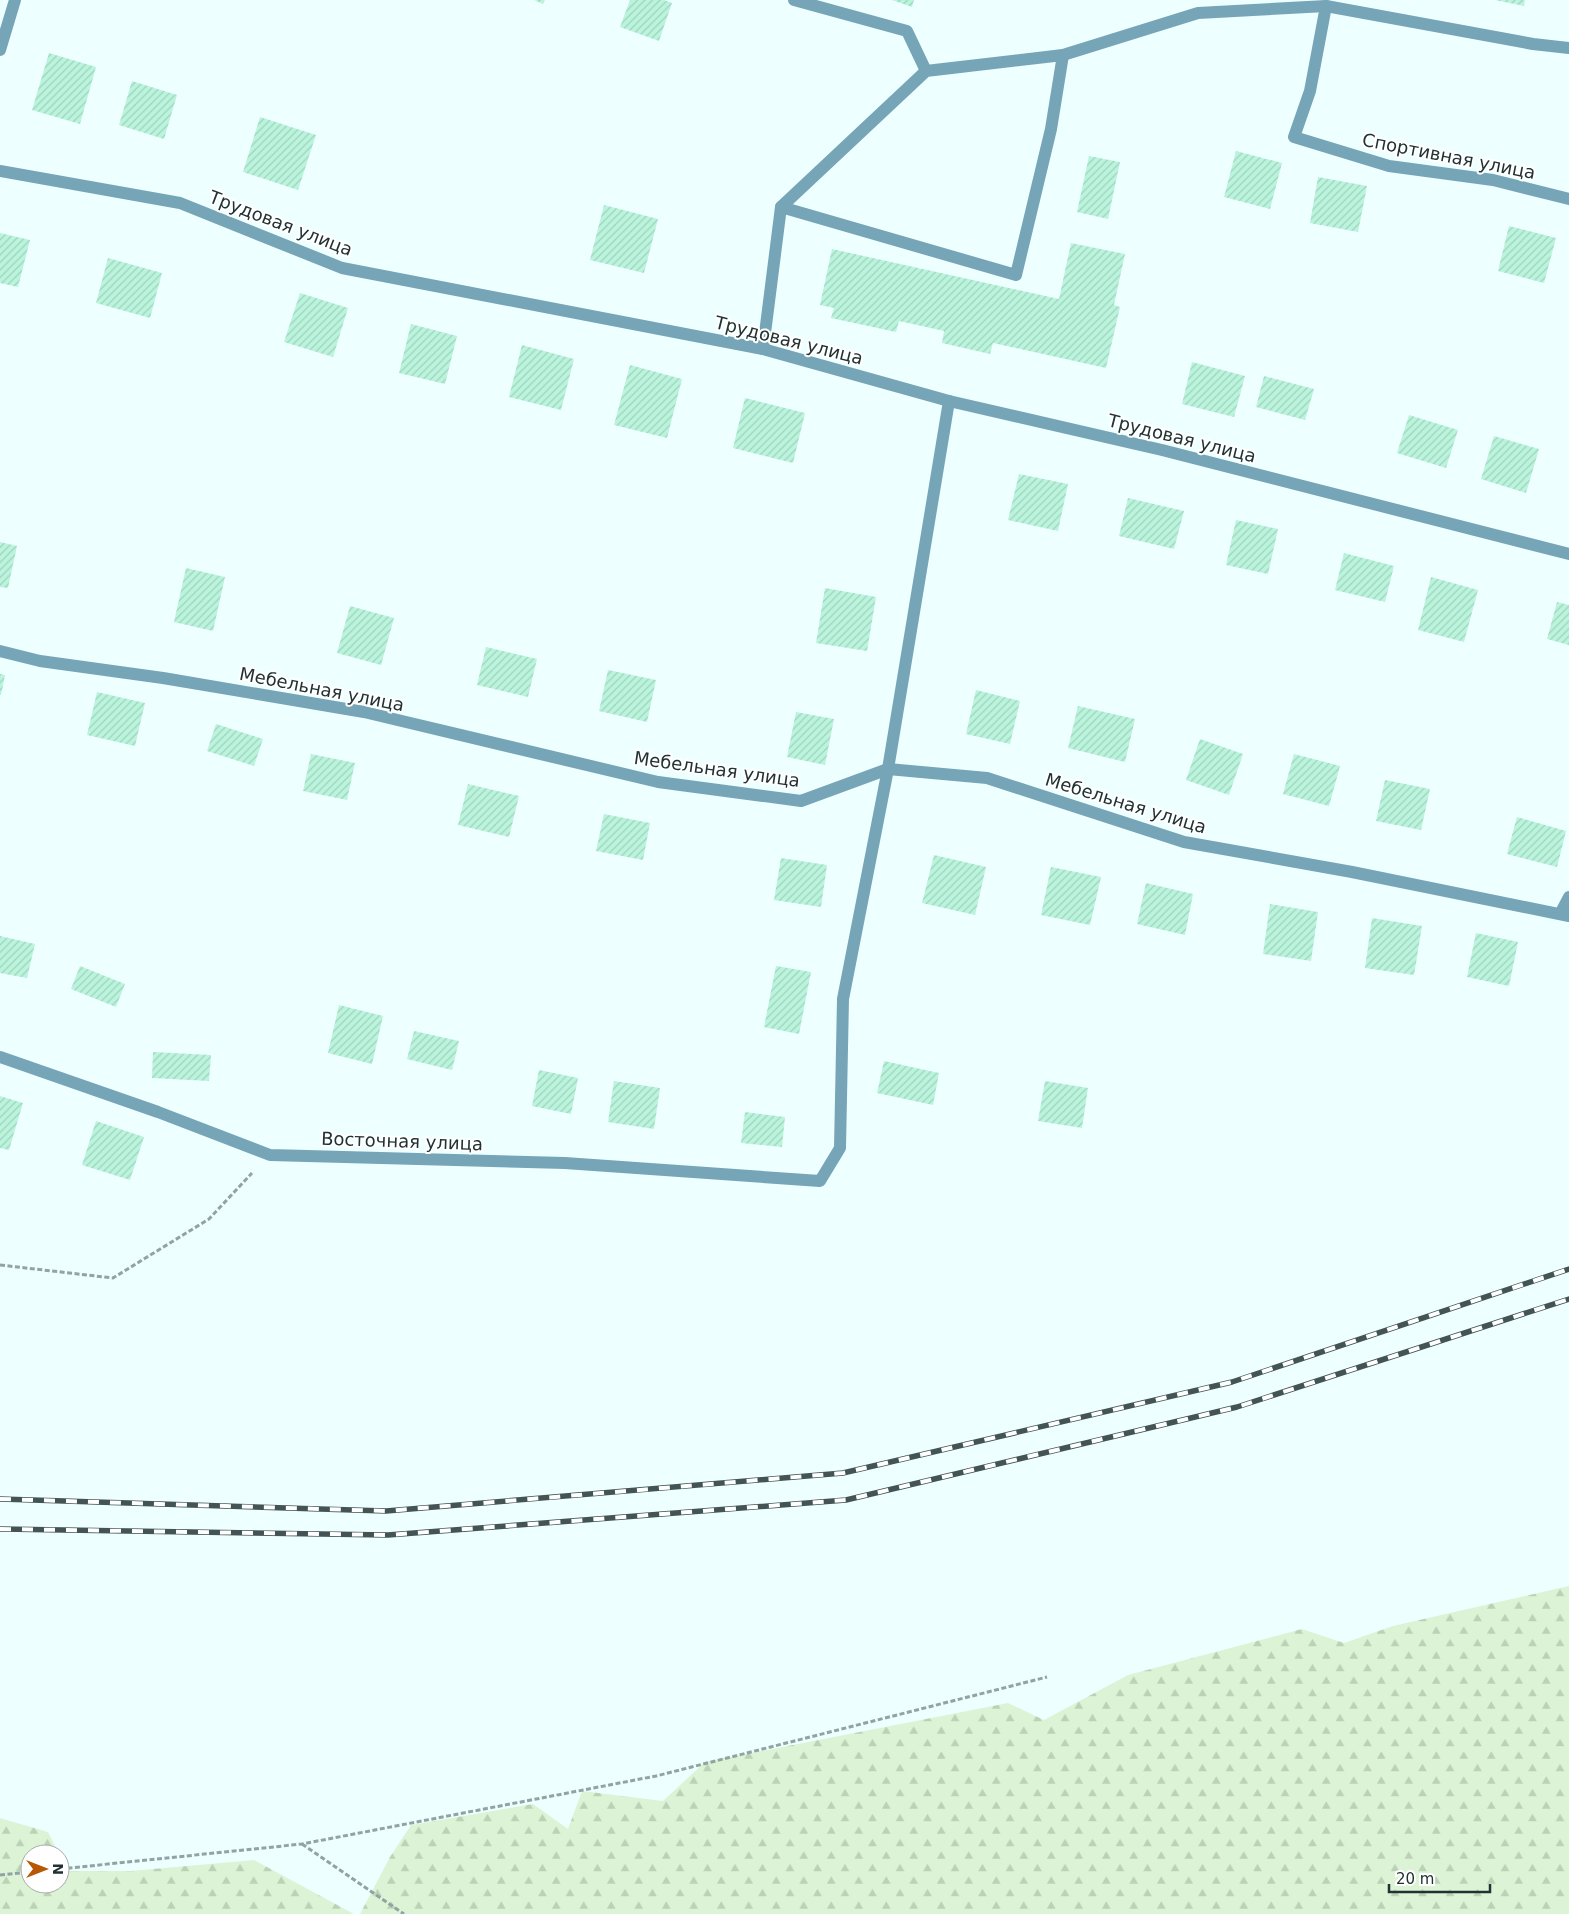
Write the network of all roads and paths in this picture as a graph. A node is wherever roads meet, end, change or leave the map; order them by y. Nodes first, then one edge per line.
1 (15, 0) edge
2 (794, 0) edge
3 (1326, 6) junction
4 (1569, 48) edge
5 (0, 50) edge
6 (1063, 55) junction
7 (926, 71) junction
8 (0, 171) edge
9 (1569, 199) edge
10 (781, 208) junction
11 (763, 349) junction
12 (949, 400) junction
13 (1569, 554) edge
14 (0, 650) edge
15 (888, 769) junction
16 (1569, 897) edge
17 (1565, 915) edge
18 (0, 1056) edge
19 (270, 1155) junction
20 (0, 1265) edge
21 (1047, 1677) dead end
22 (302, 1844) junction
23 (70, 1868) edge
24 (20, 1873) edge
25 (0, 1875) edge
26 (404, 1914) edge

1 - 5 street
2 - 7 street
3 - 4 street
3 - 6 street
3 - 9 street, Спортивная улица
6 - 7 street
6 - 10 street
7 - 10 street
8 - 11 street, Трудовая улица
10 - 11 street
11 - 12 street, Трудовая улица
12 - 13 street, Трудовая улица
12 - 15 street
14 - 15 street, Мебельная улица
15 - 17 street, Мебельная улица
15 - 19 street, Восточная улица
16 - 17 street
18 - 19 street, Восточная улица
19 - 20 path
21 - 22 path
22 - 23 path
22 - 26 path
24 - 25 path

